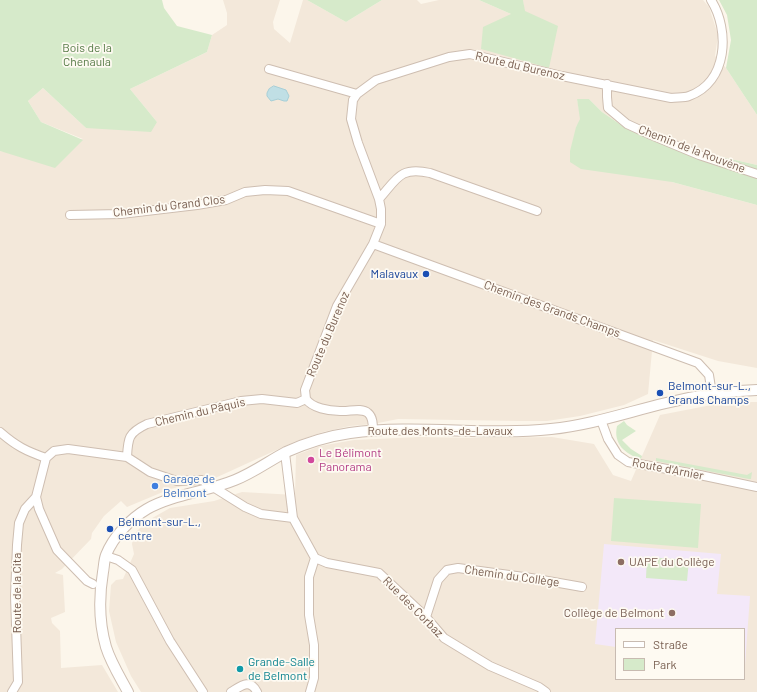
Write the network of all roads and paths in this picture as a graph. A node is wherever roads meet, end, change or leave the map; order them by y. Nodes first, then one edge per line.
1 (711, 0) edge
2 (269, 69) dead end
3 (607, 84) junction
4 (357, 94) junction
5 (757, 174) edge
6 (379, 199) junction
7 (537, 211) dead end
8 (70, 215) dead end
9 (381, 224) junction
10 (373, 244) junction
11 (757, 390) edge
12 (712, 394) junction
13 (306, 399) junction
14 (601, 420) junction
15 (373, 431) junction
16 (0, 432) edge
17 (285, 453) junction
18 (127, 457) junction
19 (46, 458) junction
20 (215, 487) junction
21 (757, 487) edge
22 (36, 497) junction
23 (293, 518) junction
24 (106, 556) junction
25 (315, 558) junction
26 (93, 584) dead end
27 (582, 587) dead end
28 (426, 617) junction
29 (12, 692) edge
30 (128, 692) edge
31 (203, 692) edge
32 (231, 692) edge
33 (258, 692) edge
34 (310, 692) edge
35 (546, 692) edge

1 - 3 street, Route du Burenoz
2 - 4 street
3 - 4 street, Route du Burenoz
3 - 5 street, Chemin de la Rouvène
4 - 6 street, Route du Burenoz
6 - 7 street
6 - 9 street, Route du Burenoz
8 - 9 street, Chemin du Grand Clos
9 - 10 street, Route du Burenoz
10 - 12 street, Chemin des Grands Champs
10 - 13 street, Route du Burenoz
11 - 12 street, Route des Monts-de-Lavaux
12 - 14 street, Route des Monts-de-Lavaux
13 - 15 street
13 - 18 street, Chemin du Pâquis
14 - 15 street, Route des Monts-de-Lavaux
14 - 21 street, Route d'Arnier
15 - 17 street, Route des Monts-de-Lavaux
16 - 19 street
17 - 20 street, Route des Monts-de-Lavaux
17 - 23 street
18 - 19 street
18 - 20 street
19 - 22 street
20 - 23 street
20 - 24 street, Route des Monts-de-Lavaux
22 - 26 street
22 - 29 street, Route de la Cita
23 - 25 street
24 - 30 street, Route des Monts-de-Lavaux
24 - 31 street
25 - 28 street, Rue des Corbaz
25 - 34 street
27 - 28 street, Chemin du Collège
28 - 35 street, Rue des Corbaz
32 - 33 street

